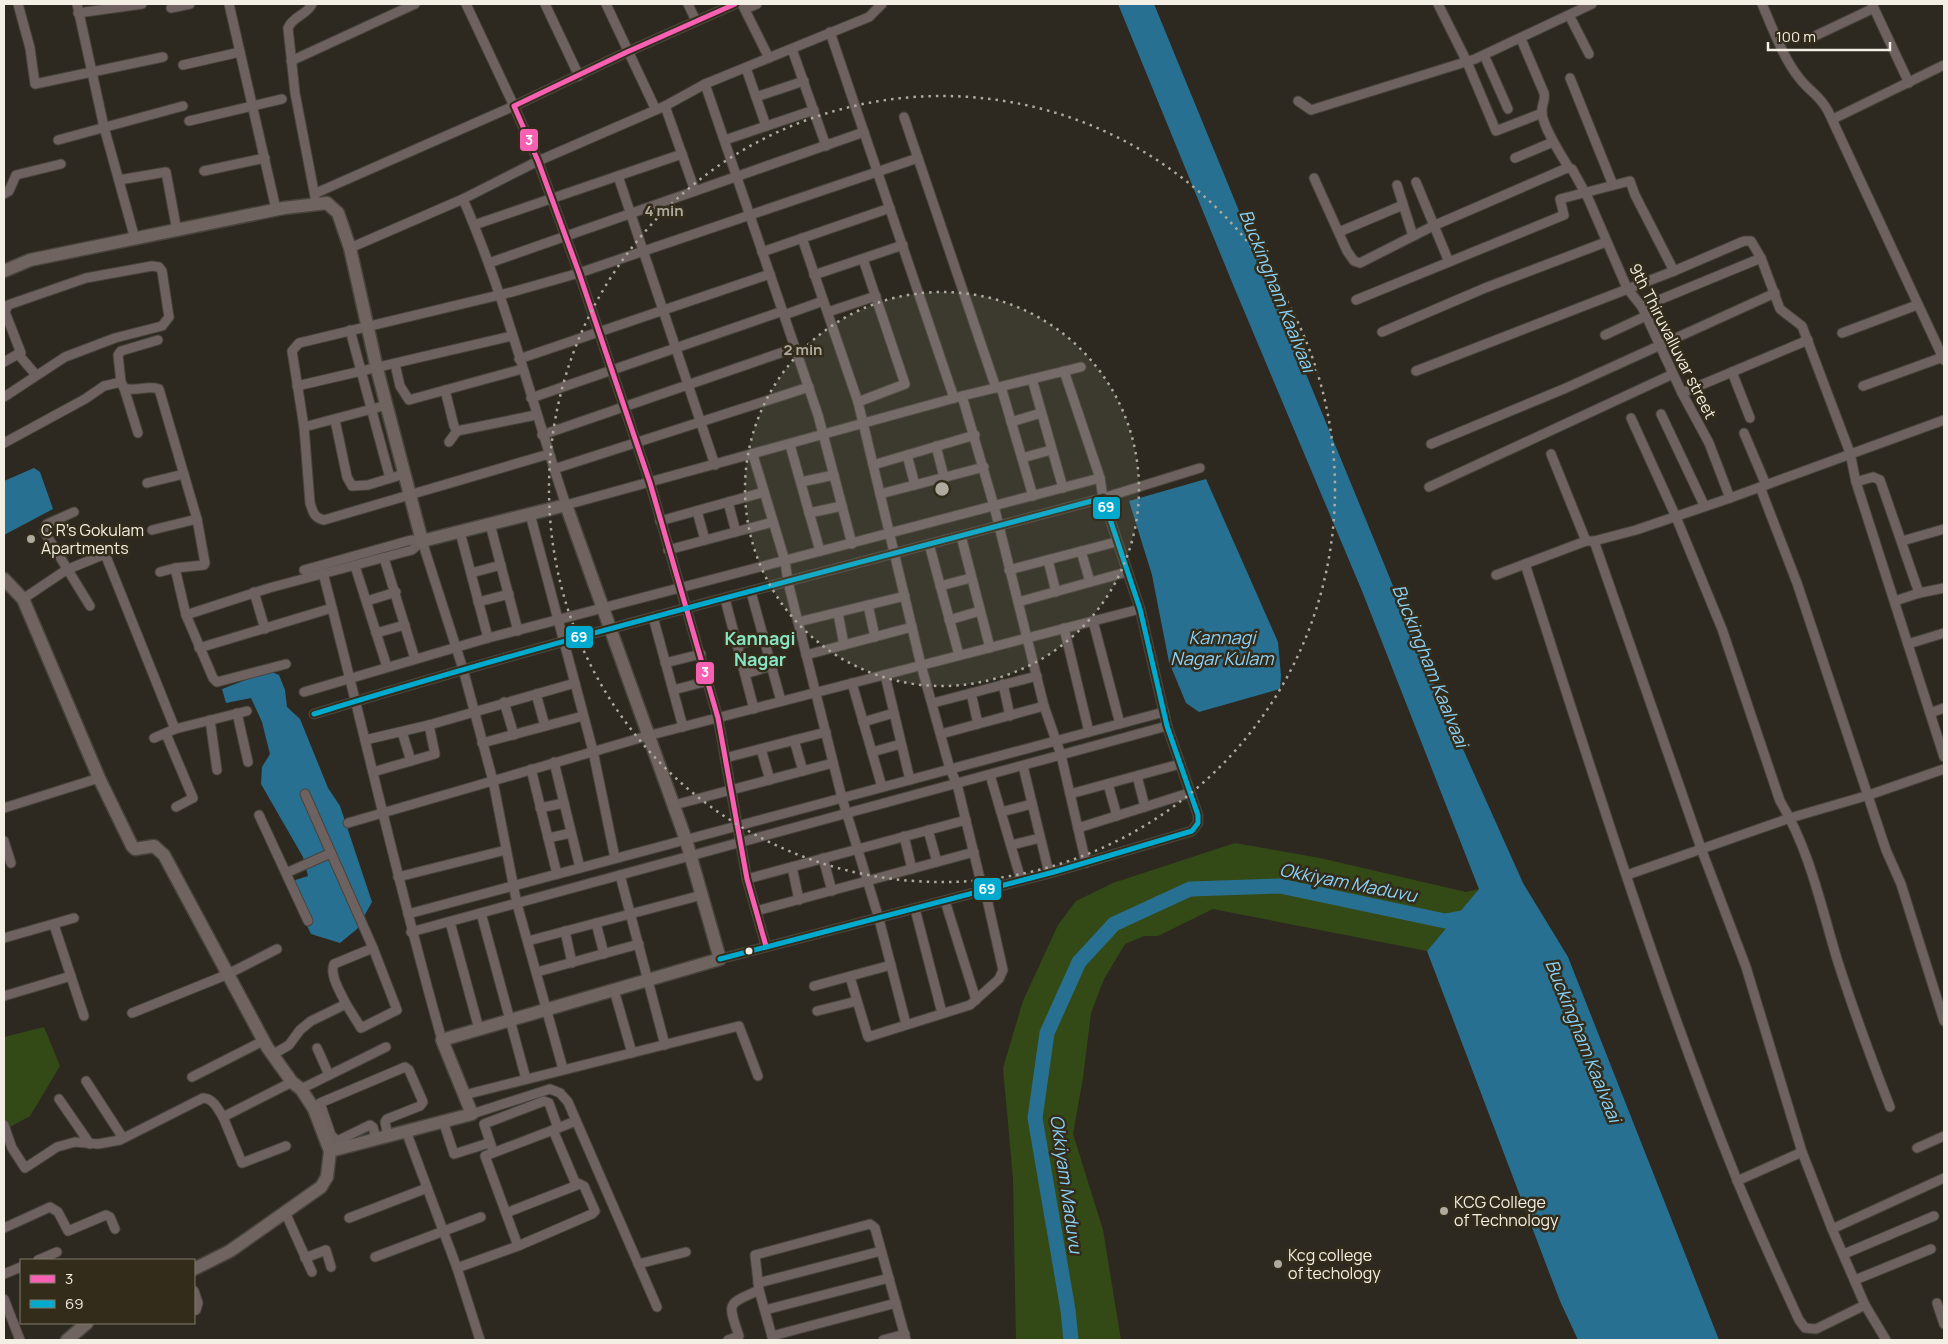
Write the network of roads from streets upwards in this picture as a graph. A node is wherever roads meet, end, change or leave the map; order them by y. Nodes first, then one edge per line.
1 (18, 4) edge
2 (142, 4) edge
3 (190, 4) edge
4 (229, 4) edge
5 (312, 4) edge
6 (415, 4) edge
7 (466, 4) edge
8 (545, 4) edge
9 (606, 4) edge
10 (688, 4) edge
11 (735, 4) edge
12 (758, 4) edge
13 (882, 4) edge
14 (1438, 4) edge
15 (1592, 4) edge
16 (1762, 4) edge
17 (744, 6) edge
18 (1872, 6) edge
19 (78, 8) edge
20 (171, 8) dead end
21 (1569, 15) junction
22 (696, 21) junction
23 (830, 32) junction
24 (1817, 35) dead end
25 (1521, 39) junction
26 (792, 48) junction
27 (240, 52) junction
28 (627, 52) junction
29 (1589, 54) dead end
30 (1484, 55) junction
31 (163, 56) dead end
32 (769, 58) junction
33 (291, 61) junction
34 (1467, 62) junction
35 (183, 65) dead end
36 (1944, 65) edge
37 (746, 68) junction
38 (91, 72) junction
39 (579, 76) junction
40 (1570, 78) dead end
41 (804, 81) junction
42 (1910, 83) junction
43 (706, 84) junction
44 (756, 97) junction
45 (282, 99) dead end
46 (1298, 101) dead end
47 (183, 106) dead end
48 (253, 106) junction
49 (514, 106) junction
50 (665, 106) junction
51 (655, 108) junction
52 (1508, 109) dead end
53 (814, 110) junction
54 (1542, 113) junction
55 (904, 117) dead end
56 (1833, 119) junction
57 (189, 121) dead end
58 (104, 126) junction
59 (766, 126) junction
60 (864, 132) junction
61 (58, 140) dead end
62 (725, 140) junction
63 (1553, 142) junction
64 (826, 146) junction
65 (682, 154) junction
66 (265, 158) junction
67 (918, 158) junction
68 (1515, 158) dead end
69 (538, 161) junction
70 (61, 164) dead end
71 (1569, 168) junction
72 (877, 170) junction
73 (204, 171) dead end
74 (618, 176) junction
75 (737, 177) junction
76 (1314, 178) dead end
77 (119, 180) junction
78 (1416, 182) dead end
79 (1613, 185) junction
80 (1397, 186) dead end
81 (695, 191) junction
82 (4, 194) edge
83 (1586, 195) junction
84 (315, 198) junction
85 (552, 198) junction
86 (463, 199) junction
87 (1403, 204) junction
88 (890, 208) junction
89 (276, 209) junction
90 (631, 214) junction
91 (750, 214) junction
92 (474, 225) junction
93 (1433, 226) junction
94 (177, 231) junction
95 (1339, 232) junction
96 (566, 236) junction
97 (1414, 236) junction
98 (802, 238) junction
99 (135, 239) junction
100 (1606, 242) junction
101 (903, 246) junction
102 (350, 248) junction
103 (643, 251) junction
104 (762, 252) junction
105 (1761, 258) junction
106 (863, 259) junction
107 (1449, 262) junction
108 (488, 263) junction
109 (4, 271) edge
110 (1674, 271) junction
111 (579, 273) junction
112 (770, 274) junction
113 (814, 275) junction
114 (1627, 288) junction
115 (1775, 293) junction
116 (500, 294) junction
117 (876, 296) junction
118 (823, 300) junction
119 (1356, 300) dead end
120 (1917, 305) junction
121 (663, 310) junction
122 (828, 312) junction
123 (1644, 312) junction
124 (784, 313) junction
125 (368, 326) junction
126 (350, 330) junction
127 (599, 332) junction
128 (1382, 332) dead end
129 (1842, 333) dead end
130 (1605, 335) dead end
131 (512, 336) junction
132 (158, 340) dead end
133 (1808, 340) junction
134 (1660, 347) junction
135 (675, 348) junction
136 (795, 348) junction
137 (18, 354) junction
138 (1943, 358) edge
139 (519, 359) junction
140 (4, 362) edge
141 (395, 364) junction
142 (1080, 367) dead end
143 (377, 369) junction
144 (522, 369) junction
145 (612, 369) junction
146 (1064, 371) junction
147 (1416, 371) dead end
148 (360, 372) junction
149 (1732, 372) junction
150 (1673, 374) junction
151 (36, 375) junction
152 (1032, 379) junction
153 (688, 384) junction
154 (123, 385) junction
155 (297, 386) junction
156 (1863, 386) dead end
157 (809, 387) junction
158 (999, 388) junction
159 (445, 390) junction
160 (1682, 393) junction
161 (4, 397) edge
162 (958, 397) junction
163 (531, 398) junction
164 (858, 402) junction
165 (387, 405) junction
166 (624, 405) junction
167 (370, 410) junction
168 (1041, 413) junction
169 (1662, 414) dead end
170 (536, 415) junction
171 (1631, 418) dead end
172 (1750, 418) dead end
173 (335, 420) junction
174 (1944, 420) edge
175 (1011, 422) junction
176 (700, 423) junction
177 (863, 424) junction
178 (304, 427) junction
179 (457, 431) junction
180 (138, 433) dead end
181 (1744, 433) dead end
182 (542, 435) junction
183 (824, 435) junction
184 (975, 435) junction
185 (449, 442) dead end
186 (4, 443) edge
187 (637, 444) junction
188 (790, 444) junction
189 (1431, 444) dead end
190 (936, 446) junction
191 (1051, 450) junction
192 (1850, 453) junction
193 (549, 454) junction
194 (753, 454) junction
195 (1551, 454) dead end
196 (908, 455) junction
197 (1022, 458) junction
198 (714, 465) junction
199 (873, 465) junction
200 (984, 467) junction
201 (554, 468) junction
202 (1200, 468) dead end
203 (184, 474) junction
204 (404, 474) junction
205 (834, 475) junction
206 (944, 477) junction
207 (390, 478) junction
208 (1100, 478) junction
209 (650, 482) junction
210 (801, 482) junction
211 (1856, 482) junction
212 (147, 483) dead end
213 (915, 485) junction
214 (1763, 486) junction
215 (1429, 487) dead end
216 (1063, 488) junction
217 (764, 492) junction
218 (880, 494) junction
219 (409, 495) junction
220 (1033, 496) junction
221 (1103, 498) junction
222 (1730, 498) junction
223 (728, 502) junction
224 (566, 505) junction
225 (1704, 505) junction
226 (842, 506) junction
227 (994, 506) junction
228 (74, 512) dead end
229 (696, 512) junction
230 (809, 513) junction
231 (530, 514) junction
232 (1676, 516) junction
233 (197, 519) junction
234 (660, 521) junction
235 (773, 522) junction
236 (490, 524) junction
237 (998, 526) junction
238 (1944, 529) edge
239 (152, 530) dead end
240 (460, 532) junction
241 (736, 532) junction
242 (890, 534) junction
243 (961, 536) junction
244 (705, 540) junction
245 (422, 541) junction
246 (1590, 541) junction
247 (1902, 541) junction
248 (1116, 542) junction
249 (852, 544) junction
250 (929, 544) junction
251 (668, 550) junction
252 (1081, 551) junction
253 (820, 552) junction
254 (894, 554) junction
255 (384, 558) junction
256 (1048, 560) junction
257 (785, 561) junction
258 (1524, 564) junction
259 (501, 565) junction
260 (355, 566) junction
261 (174, 568) junction
262 (66, 570) junction
263 (304, 570) dead end
264 (1009, 570) junction
265 (160, 572) dead end
266 (1127, 572) junction
267 (323, 573) junction
268 (471, 573) junction
269 (1496, 575) dead end
270 (971, 578) junction
271 (4, 579) edge
272 (788, 582) junction
273 (1090, 582) junction
274 (940, 586) junction
275 (1944, 588) edge
276 (680, 589) junction
277 (254, 592) junction
278 (396, 592) junction
279 (751, 592) junction
280 (1056, 592) junction
281 (1919, 593) junction
282 (509, 594) junction
283 (905, 596) junction
284 (23, 599) junction
285 (725, 599) junction
286 (367, 601) junction
287 (1895, 601) junction
288 (478, 602) junction
289 (1018, 602) junction
290 (868, 605) junction
291 (90, 606) dead end
292 (332, 608) junction
293 (686, 608) junction
294 (604, 609) junction
295 (1140, 609) junction
296 (980, 612) junction
297 (838, 613) junction
298 (186, 615) junction
299 (653, 617) junction
300 (950, 620) junction
301 (558, 621) junction
302 (1093, 621) junction
303 (798, 622) junction
304 (405, 625) junction
305 (912, 627) junction
306 (1064, 628) junction
307 (265, 629) junction
308 (611, 630) junction
309 (518, 631) junction
310 (376, 633) junction
311 (1944, 633) edge
312 (875, 637) junction
313 (488, 638) junction
314 (764, 638) junction
315 (1027, 639) junction
316 (564, 642) junction
317 (1908, 644) junction
318 (737, 645) junction
319 (844, 645) junction
320 (199, 648) junction
321 (456, 648) junction
322 (990, 648) junction
323 (701, 654) junction
324 (806, 655) junction
325 (959, 655) junction
326 (415, 659) junction
327 (665, 663) junction
328 (286, 664) dead end
329 (922, 665) junction
330 (771, 666) junction
331 (387, 668) junction
332 (463, 669) junction
333 (745, 674) junction
334 (884, 675) junction
335 (1037, 676) junction
336 (351, 678) junction
337 (708, 681) junction
338 (575, 683) junction
339 (852, 683) junction
340 (1003, 684) junction
341 (673, 690) junction
342 (304, 692) dead end
343 (816, 692) junction
344 (971, 693) junction
345 (536, 694) junction
346 (357, 701) junction
347 (781, 701) junction
348 (504, 702) junction
349 (933, 703) junction
350 (1044, 706) junction
351 (1944, 708) edge
352 (754, 709) junction
353 (474, 711) junction
354 (1164, 712) junction
355 (894, 713) junction
356 (1930, 713) junction
357 (314, 714) dead end
358 (583, 716) junction
359 (1010, 716) junction
360 (718, 718) junction
361 (210, 720) junction
362 (864, 722) junction
363 (978, 724) junction
364 (1120, 724) junction
365 (429, 725) junction
366 (545, 726) junction
367 (1167, 726) junction
368 (683, 727) junction
369 (175, 728) junction
370 (402, 732) junction
371 (826, 732) junction
372 (1089, 732) junction
373 (166, 734) junction
374 (514, 734) junction
375 (941, 734) junction
376 (647, 736) junction
377 (154, 738) dead end
378 (365, 740) junction
379 (794, 740) junction
380 (1056, 740) junction
381 (482, 743) junction
382 (901, 744) junction
383 (761, 749) junction
384 (593, 751) junction
385 (872, 752) junction
386 (1061, 755) junction
387 (1944, 757) edge
388 (725, 758) junction
389 (411, 761) junction
390 (248, 762) dead end
391 (554, 762) junction
392 (834, 763) junction
393 (1180, 764) junction
394 (1023, 766) junction
395 (531, 769) junction
396 (950, 769) junction
397 (1944, 769) edge
398 (218, 770) dead end
399 (803, 771) junction
400 (372, 772) junction
401 (990, 775) junction
402 (1137, 776) junction
403 (99, 778) junction
404 (770, 780) junction
405 (910, 780) junction
406 (492, 781) junction
407 (957, 784) junction
408 (1108, 784) junction
409 (882, 787) junction
410 (732, 791) junction
411 (1189, 793) junction
412 (305, 794) dead end
413 (1070, 794) junction
414 (1869, 795) junction
415 (842, 798) junction
416 (564, 802) junction
417 (1032, 804) junction
418 (674, 805) junction
419 (176, 807) dead end
420 (1145, 807) junction
421 (4, 808) edge
422 (540, 808) junction
423 (1001, 812) junction
424 (848, 813) junction
425 (382, 814) junction
426 (259, 815) dead end
427 (1117, 816) junction
428 (1790, 818) junction
429 (966, 820) junction
430 (348, 823) dead end
431 (738, 826) junction
432 (1078, 828) junction
433 (928, 830) junction
434 (571, 833) junction
435 (904, 836) junction
436 (548, 838) junction
437 (1040, 838) junction
438 (686, 840) junction
439 (4, 841) edge
440 (741, 843) junction
441 (1011, 845) junction
442 (859, 849) junction
443 (506, 850) junction
444 (1702, 851) junction
445 (974, 852) junction
446 (331, 853) junction
447 (692, 857) junction
448 (615, 858) junction
449 (823, 858) junction
450 (936, 862) junction
451 (11, 863) dead end
452 (1086, 863) junction
453 (792, 867) junction
454 (580, 868) junction
455 (912, 869) junction
456 (1048, 873) junction
457 (286, 874) junction
458 (557, 874) junction
459 (620, 876) junction
460 (1627, 876) junction
461 (398, 877) junction
462 (747, 879) junction
463 (1021, 880) junction
464 (868, 881) junction
465 (513, 886) junction
466 (984, 890) junction
467 (832, 891) junction
468 (702, 895) junction
469 (800, 900) junction
470 (945, 901) junction
471 (517, 904) junction
472 (915, 909) junction
473 (756, 911) junction
474 (408, 914) junction
475 (481, 914) junction
476 (630, 914) junction
477 (74, 918) dead end
478 (879, 919) junction
479 (308, 921) dead end
480 (450, 922) junction
481 (596, 923) junction
482 (54, 925) junction
483 (565, 931) junction
484 (411, 932) junction
485 (4, 938) edge
486 (528, 941) junction
487 (639, 944) junction
488 (766, 946) junction
489 (373, 948) junction
490 (277, 949) dead end
491 (604, 954) junction
492 (720, 959) junction
493 (572, 963) junction
494 (891, 966) junction
495 (537, 972) junction
496 (226, 975) junction
497 (71, 976) junction
498 (850, 977) junction
499 (647, 980) junction
500 (814, 986) dead end
501 (614, 990) junction
502 (4, 996) edge
503 (976, 1000) junction
504 (857, 1001) junction
505 (346, 1004) junction
506 (547, 1009) junction
507 (817, 1011) dead end
508 (132, 1013) dead end
509 (942, 1013) junction
510 (84, 1016) dead end
511 (509, 1021) junction
512 (1944, 1021) edge
513 (906, 1024) junction
514 (479, 1029) junction
515 (442, 1040) junction
516 (264, 1041) junction
517 (665, 1045) junction
518 (386, 1047) dead end
519 (317, 1048) dead end
520 (632, 1053) junction
521 (272, 1054) junction
522 (563, 1070) junction
523 (330, 1075) junction
524 (758, 1076) dead end
525 (192, 1077) dead end
526 (526, 1079) junction
527 (86, 1081) dead end
528 (297, 1085) junction
529 (464, 1095) junction
530 (59, 1099) dead end
531 (1890, 1107) dead end
532 (472, 1114) junction
533 (223, 1117) junction
534 (387, 1119) junction
535 (443, 1121) junction
536 (576, 1121) junction
537 (4, 1125) edge
538 (370, 1125) junction
539 (556, 1129) junction
540 (406, 1131) junction
541 (1944, 1136) edge
542 (382, 1137) junction
543 (124, 1138) junction
544 (90, 1144) junction
545 (286, 1146) dead end
546 (491, 1147) junction
547 (1917, 1148) dead end
548 (330, 1151) junction
549 (1802, 1152) junction
550 (1944, 1178) edge
551 (1737, 1181) junction
552 (580, 1184) junction
553 (427, 1188) junction
554 (285, 1212) junction
555 (506, 1213) junction
556 (1934, 1216) dead end
557 (482, 1217) dead end
558 (349, 1218) dead end
559 (4, 1228) edge
560 (115, 1229) dead end
561 (1832, 1229) junction
562 (443, 1231) junction
563 (518, 1246) junction
564 (1931, 1249) dead end
565 (881, 1251) junction
566 (57, 1252) dead end
567 (686, 1252) dead end
568 (1844, 1254) junction
569 (375, 1257) dead end
570 (305, 1258) junction
571 (40, 1259) edge
572 (638, 1264) junction
573 (20, 1267) edge
574 (331, 1267) dead end
575 (457, 1268) junction
576 (195, 1269) edge
577 (312, 1272) dead end
578 (4, 1274) edge
579 (889, 1278) junction
580 (1855, 1280) junction
581 (758, 1287) junction
582 (195, 1294) edge
583 (4, 1299) edge
584 (896, 1303) junction
585 (1936, 1303) dead end
586 (1865, 1306) junction
587 (657, 1307) dead end
588 (196, 1310) dead end
589 (765, 1310) junction
590 (86, 1324) edge
591 (1944, 1324) edge
592 (906, 1337) edge
593 (773, 1338) edge
594 (735, 1339) edge
595 (20, 1340) edge
596 (67, 1340) edge
597 (480, 1340) edge
598 (883, 1340) edge
599 (1886, 1340) edge

1 - 38 street
2 - 19 street
3 - 20 street
4 - 27 street
5 - 33 street
6 - 33 street
7 - 49 street
8 - 39 street
9 - 28 street
10 - 22 street
11 - 22 street
12 - 17 street
13 - 23 street
14 - 34 street
15 - 21 street
16 - 56 street
17 - 32 street
18 - 24 street
18 - 42 street
19 - 38 street
21 - 25 street
21 - 29 street
22 - 28 street
23 - 26 street
23 - 60 street
25 - 30 street
25 - 54 street
26 - 32 street
26 - 41 street
27 - 35 street
27 - 48 street
28 - 39 street
28 - 51 street
30 - 34 street
30 - 52 street
31 - 38 street
32 - 37 street
33 - 84 street
34 - 46 street
34 - 54 street
36 - 42 street
37 - 43 street
37 - 44 street
38 - 58 street
39 - 49 street
40 - 79 street
41 - 44 street
41 - 53 street
42 - 56 street
43 - 50 street
43 - 62 street
44 - 59 street
45 - 48 street
47 - 58 street
48 - 57 street
48 - 66 street
49 - 69 street
49 - 84 street
50 - 51 street
50 - 65 street
51 - 69 street
53 - 59 street
53 - 64 street
54 - 63 street, 9th Thiruvalluvar street
55 - 67 street
56 - 120 street
58 - 61 street
58 - 77 street
59 - 62 street
60 - 64 street
60 - 72 street
62 - 75 street
63 - 68 street
63 - 71 street, 9th Thiruvalluvar street
64 - 75 street
65 - 74 street
65 - 81 street
66 - 73 street
66 - 89 street
67 - 72 street
67 - 158 street
69 - 85 street
69 - 86 street
70 - 82 street
71 - 83 street, 9th Thiruvalluvar street
71 - 93 street
72 - 88 street
72 - 91 street
74 - 85 street
74 - 90 street
75 - 81 street
75 - 91 street
76 - 95 street
77 - 94 street
77 - 99 street
78 - 93 street
79 - 83 street
79 - 110 street
80 - 87 street
81 - 90 street
83 - 100 street, 9th Thiruvalluvar street
83 - 107 street
84 - 89 street
84 - 102 street
85 - 92 street
85 - 96 street
86 - 92 street
86 - 102 street
87 - 95 street
87 - 97 street
88 - 98 street
88 - 101 street
89 - 94 street
90 - 96 street
90 - 103 street
91 - 103 street
91 - 104 street
92 - 108 street
93 - 97 street
93 - 107 street
94 - 99 street
95 - 97 street
96 - 108 street
96 - 111 street
98 - 104 street
98 - 113 street
99 - 109 street
100 - 114 street, 9th Thiruvalluvar street
100 - 128 street
101 - 106 street
101 - 162 street
102 - 125 street
103 - 111 street
103 - 121 street
104 - 112 street
105 - 110 street
105 - 115 street
105 - 123 street
106 - 113 street
106 - 117 street
107 - 119 street
108 - 116 street
110 - 114 street
111 - 116 street
111 - 127 street
112 - 121 street
112 - 124 street
113 - 118 street
114 - 123 street, 9th Thiruvalluvar street
114 - 147 street
115 - 133 street
115 - 134 street
116 - 125 street
116 - 131 street
117 - 122 street
117 - 164 street
118 - 122 street
118 - 124 street
120 - 129 street
120 - 138 street
121 - 127 street
121 - 135 street
122 - 164 street
123 - 130 street
123 - 134 street, 9th Thiruvalluvar street
124 - 135 street
124 - 136 street
125 - 126 street
125 - 143 street
126 - 148 street
126 - 155 street
127 - 139 street
127 - 145 street
131 - 139 street
131 - 141 street
132 - 154 street
133 - 149 street
133 - 192 street
134 - 150 street, 9th Thiruvalluvar street
134 - 189 street
135 - 145 street
135 - 153 street
136 - 153 street
136 - 157 street
137 - 140 street
137 - 151 street
137 - 151 street
138 - 156 street
139 - 144 street
141 - 143 street
141 - 159 street
142 - 146 street
143 - 148 street
143 - 165 street
144 - 159 street
144 - 163 street
145 - 163 street
145 - 166 street
146 - 152 street
146 - 208 street
148 - 155 street
148 - 167 street
149 - 160 street
149 - 172 street
150 - 160 street, 9th Thiruvalluvar street
150 - 215 street
151 - 161 street
152 - 158 street
152 - 168 street
153 - 166 street
153 - 176 street
154 - 180 street
154 - 186 street
154 - 203 street
155 - 178 street
157 - 176 street
157 - 183 street
158 - 162 street
158 - 175 street
159 - 179 street
160 - 222 street, 9th Thiruvalluvar street
162 - 177 street
162 - 184 street
163 - 170 street
164 - 177 street
165 - 167 street
165 - 204 street
166 - 182 street
166 - 187 street
167 - 173 street
167 - 207 street
168 - 175 street
168 - 191 street
169 - 225 street
170 - 179 street
170 - 182 street
171 - 232 street
173 - 178 street
173 - 207 street
174 - 192 street
175 - 197 street
176 - 187 street
176 - 198 street
177 - 183 street
177 - 199 street
178 - 219 street
179 - 185 street
181 - 214 street
182 - 193 street
183 - 188 street
183 - 205 street
184 - 190 street
184 - 200 street
187 - 201 street
187 - 209 street
188 - 194 street
188 - 210 street
190 - 196 street
190 - 206 street
191 - 197 street
191 - 216 street
192 - 211 street
192 - 214 street
193 - 201 street
193 - 219 street
194 - 198 street
194 - 217 street
195 - 246 street
196 - 199 street
196 - 213 street
197 - 220 street
198 - 209 street
199 - 218 street
200 - 206 street
200 - 227 street
201 - 224 street
202 - 221 street
203 - 212 street
203 - 233 street
204 - 207 street
204 - 219 street
205 - 210 street
205 - 226 street
206 - 213 street
208 - 216 street
208 - 221 street
209 - 224 street
209 - 234 street
210 - 230 street
211 - 247 street
211 - 287 street
213 - 218 street
214 - 222 street
214 - 414 street
216 - 220 street
217 - 223 street
217 - 235 street
218 - 242 street
219 - 245 street
220 - 227 street
221 - 237 street
221 - 248 street
222 - 225 street
223 - 229 street
223 - 241 street
224 - 231 street
224 - 294 street
225 - 232 street
226 - 230 street
226 - 249 street
227 - 237 street
227 - 242 street
228 - 262 street
229 - 234 street
229 - 244 street
230 - 253 street
231 - 236 street
231 - 301 street
232 - 246 street
232 - 428 street
233 - 239 street
233 - 261 street
234 - 251 street
235 - 241 street
235 - 257 street
236 - 240 street
236 - 259 street
237 - 243 street
237 - 264 street
238 - 247 street
240 - 245 street
240 - 268 street
241 - 244 street
242 - 249 street
242 - 254 street
243 - 250 street
243 - 270 street
244 - 251 street
245 - 255 street
245 - 263 street
245 - 321 street
246 - 258 street
246 - 444 street
247 - 281 street
248 - 252 street
248 - 266 street
249 - 253 street
250 - 254 street
250 - 274 street
251 - 276 street
252 - 256 street
252 - 273 street
253 - 257 street
254 - 272 street
254 - 283 street
255 - 260 street
255 - 278 street
256 - 264 street
256 - 280 street
257 - 272 street
257 - 276 street
258 - 269 street
258 - 460 street
259 - 268 street
259 - 282 street
260 - 267 street
260 - 286 street
261 - 265 street
261 - 298 street
262 - 284 street
262 - 291 street
262 - 369 street
264 - 289 street
266 - 273 street
266 - 295 street
267 - 277 street
267 - 292 street
268 - 288 street
270 - 274 street
270 - 296 street
271 - 284 street
272 - 279 street
272 - 303 street
273 - 280 street
274 - 300 street
275 - 281 street
276 - 293 street
276 - 294 street
277 - 298 street
277 - 307 street
278 - 286 street
278 - 304 street
279 - 285 street
279 - 314 street
280 - 289 street
281 - 287 street
282 - 288 street
282 - 309 street
283 - 290 street
283 - 305 street
284 - 403 street
285 - 293 street
285 - 318 street
286 - 310 street
287 - 317 street
288 - 313 street
289 - 315 street
290 - 297 street
290 - 312 street
292 - 307 street
292 - 336 street
293 - 299 street
293 - 323 street
294 - 301 street
294 - 308 street
295 - 302 street
295 - 354 street
296 - 300 street
296 - 322 street
297 - 303 street
297 - 319 street
298 - 320 street
299 - 308 street
299 - 327 street
300 - 325 street
301 - 309 street
301 - 316 street
302 - 306 street
302 - 364 street
303 - 324 street
304 - 310 street
304 - 326 street
305 - 312 street
305 - 329 street
306 - 315 street
306 - 372 street
307 - 320 street
308 - 316 street
308 - 376 street
309 - 313 street
310 - 331 street
311 - 317 street
312 - 319 street
313 - 321 street
314 - 318 street
314 - 330 street
315 - 322 street
315 - 335 street
316 - 332 street
316 - 338 street
317 - 356 street
318 - 333 street
319 - 324 street
320 - 328 street
321 - 326 street
321 - 332 street
322 - 325 street
323 - 327 street
323 - 337 street
324 - 343 street
325 - 329 street
326 - 331 street
327 - 341 street
329 - 334 street
329 - 349 street
330 - 333 street
330 - 347 street
331 - 336 street
332 - 346 street
332 - 353 street
333 - 352 street
334 - 339 street
334 - 355 street
335 - 340 street
335 - 350 street
336 - 342 street
336 - 346 street
337 - 341 street
337 - 360 street
338 - 345 street
338 - 358 street
339 - 343 street
339 - 362 street
340 - 344 street
340 - 359 street
341 - 368 street
343 - 347 street
343 - 371 street
344 - 349 street
344 - 363 street
345 - 348 street
345 - 366 street
346 - 357 street
346 - 378 street
347 - 352 street
348 - 353 street
348 - 374 street
349 - 375 street
350 - 359 street
350 - 380 street
351 - 356 street
352 - 360 street
353 - 365 street
353 - 381 street
354 - 364 street
354 - 367 street
355 - 362 street
355 - 382 street
356 - 387 street
358 - 366 street
358 - 384 street
359 - 363 street
360 - 368 street
360 - 388 street
361 - 369 street
361 - 390 street
361 - 398 street
362 - 385 street
363 - 375 street
364 - 372 street
365 - 370 street
365 - 389 street
366 - 374 street
367 - 386 street
367 - 393 street
368 - 376 street
369 - 373 street
370 - 378 street
370 - 389 street
371 - 379 street
371 - 392 street
372 - 380 street
373 - 377 street
373 - 419 street
374 - 381 street
375 - 396 street
376 - 384 street
376 - 418 street
378 - 400 street
379 - 383 street
379 - 399 street
380 - 386 street
380 - 396 street
381 - 406 street
382 - 385 street
382 - 405 street
383 - 388 street
383 - 404 street
384 - 391 street
384 - 448 street
385 - 409 street
386 - 394 street
386 - 413 street
388 - 410 street
389 - 400 street
391 - 395 street
391 - 416 street
392 - 399 street
392 - 415 street
393 - 402 street
393 - 411 street
394 - 401 street
394 - 417 street
395 - 406 street
395 - 422 street
396 - 405 street
396 - 407 street
397 - 414 street
399 - 404 street
400 - 425 street
401 - 407 street
401 - 423 street
402 - 408 street
402 - 420 street
403 - 421 street
403 - 496 street
404 - 410 street
405 - 409 street
406 - 425 street
406 - 443 street
407 - 424 street
407 - 429 street
408 - 413 street
408 - 427 street
409 - 415 street
410 - 418 street
410 - 431 street
411 - 420 street
411 - 452 street
412 - 446 street
413 - 432 street
414 - 428 street
414 - 512 street
415 - 424 street
415 - 431 street
416 - 422 street
416 - 434 street
417 - 423 street
417 - 437 street
418 - 438 street
420 - 427 street
422 - 436 street
423 - 441 street
424 - 440 street
424 - 442 street
425 - 430 street
425 - 461 street
426 - 457 street
427 - 432 street
428 - 444 street
428 - 531 street
429 - 433 street
429 - 445 street
431 - 438 street
431 - 440 street
432 - 452 street
433 - 435 street
433 - 450 street
434 - 436 street
434 - 454 street
435 - 442 street
435 - 455 street
436 - 458 street
437 - 441 street
437 - 456 street
438 - 447 street
438 - 448 street
439 - 451 street
440 - 447 street
440 - 462 street
441 - 463 street
442 - 449 street
442 - 464 street
443 - 461 street
443 - 465 street
444 - 460 street
444 - 549 street
445 - 450 street
445 - 466 street
446 - 457 street
446 - 489 street
447 - 459 street
447 - 468 street
448 - 454 street
449 - 453 street
449 - 467 street
450 - 455 street
452 - 456 street
453 - 462 street
453 - 469 street
454 - 458 street
455 - 464 street
456 - 463 street
457 - 479 street
458 - 465 street
459 - 471 street
459 - 476 street
460 - 551 street
461 - 474 street
462 - 473 street
463 - 466 street
464 - 467 street
464 - 478 street
465 - 471 street
465 - 474 street
466 - 470 street
466 - 503 street
467 - 469 street
468 - 476 street
468 - 492 street
469 - 473 street
470 - 472 street
470 - 503 street
471 - 475 street
471 - 486 street
472 - 478 street
472 - 509 street
473 - 488 street
474 - 484 street
475 - 480 street
475 - 511 street
476 - 481 street
476 - 487 street
477 - 482 street
478 - 488 street
478 - 494 street
480 - 484 street
480 - 514 street
481 - 483 street
481 - 491 street
482 - 485 street
482 - 497 street
483 - 486 street
483 - 493 street
484 - 515 street
486 - 495 street
487 - 491 street
487 - 499 street
488 - 492 street
489 - 505 street
489 - 505 street
490 - 496 street
491 - 493 street
492 - 499 street
493 - 495 street
494 - 498 street
494 - 513 street
495 - 506 street
496 - 508 street
496 - 516 street
497 - 502 street
497 - 510 street
498 - 500 street
498 - 504 street
499 - 501 street
499 - 517 street
501 - 506 street
501 - 520 street
503 - 509 street
504 - 507 street
504 - 513 street
505 - 521 street
506 - 511 street
506 - 522 street
509 - 513 street
511 - 514 street
511 - 526 street
514 - 515 street
515 - 529 street
516 - 521 street
516 - 525 street
517 - 520 street
517 - 524 street
518 - 523 street
519 - 523 street
520 - 522 street
521 - 528 street
522 - 526 street
523 - 528 street
526 - 529 street
527 - 543 street
528 - 533 street
528 - 548 street
529 - 532 street
530 - 544 street
532 - 535 street
532 - 536 street
533 - 543 street
533 - 545 street
534 - 538 street
534 - 538 street
534 - 542 street
535 - 540 street
535 - 546 street
536 - 539 street
536 - 572 street
537 - 544 street
538 - 542 street
539 - 546 street
539 - 546 street
539 - 552 street
540 - 542 street
540 - 553 street
541 - 547 street
542 - 548 street
543 - 544 street
546 - 555 street
548 - 554 street
549 - 551 street
549 - 561 street
550 - 561 street
551 - 586 street
552 - 555 street
552 - 563 street
553 - 558 street
553 - 562 street
554 - 570 street
554 - 576 street
555 - 563 street
556 - 568 street
557 - 562 street
559 - 560 street
561 - 568 street
562 - 569 street
562 - 575 street
563 - 575 street
564 - 580 street
565 - 579 street
565 - 581 street
565 - 581 street
566 - 571 street
567 - 572 street
568 - 580 street
570 - 574 street
570 - 577 street
572 - 587 street
573 - 578 street
575 - 597 street
579 - 584 street
579 - 589 street
580 - 586 street
581 - 589 street
581 - 594 street
582 - 588 street
583 - 595 street
584 - 592 street
584 - 593 street
585 - 591 street
586 - 599 street
589 - 593 street
590 - 596 street
592 - 598 street

